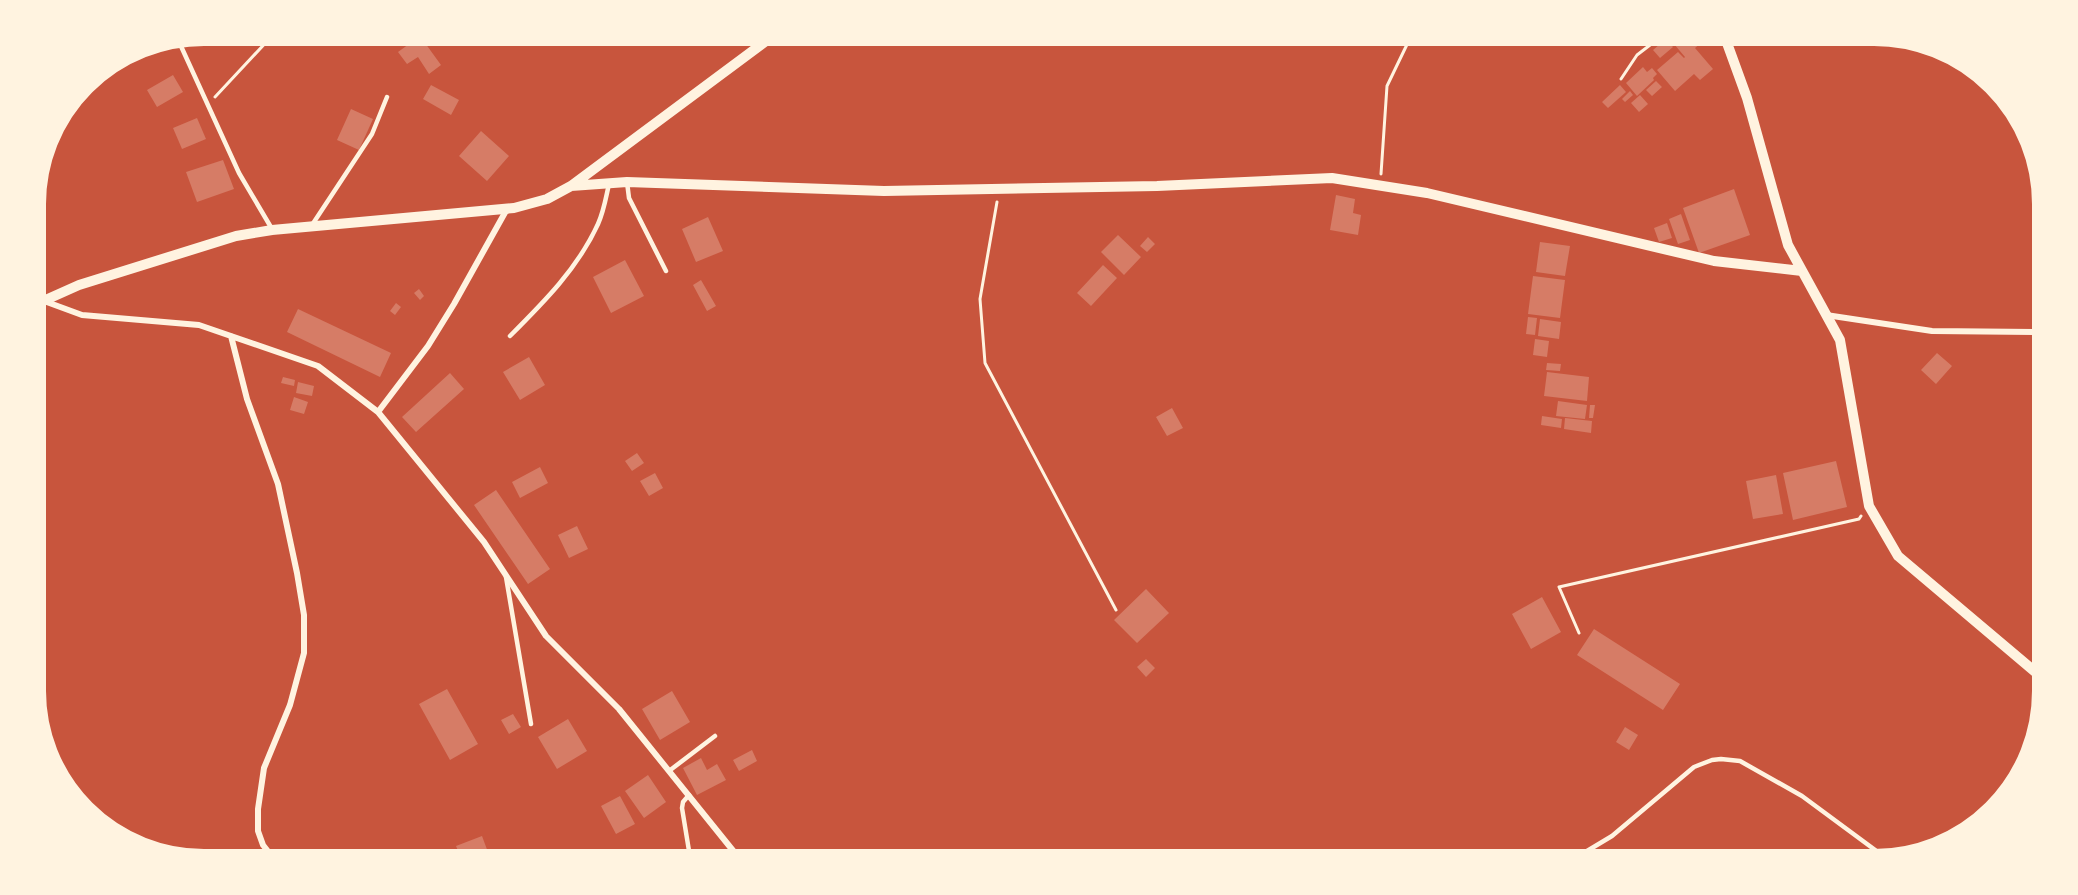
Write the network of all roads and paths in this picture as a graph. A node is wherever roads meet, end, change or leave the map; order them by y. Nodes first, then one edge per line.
1 (266, 42) edge
2 (764, 42) edge
3 (1408, 42) edge
4 (1654, 42) edge
5 (1727, 42) edge
6 (180, 44) dead end
7 (1622, 79) dead end
8 (387, 97) dead end
9 (207, 105) junction
10 (627, 183) junction
11 (609, 184) junction
12 (570, 186) junction
13 (1380, 186) junction
14 (999, 189) junction
15 (507, 209) junction
16 (312, 227) junction
17 (272, 230) junction
18 (666, 271) dead end
19 (1802, 271) junction
20 (44, 301) joint
21 (1826, 315) junction
22 (2036, 332) edge
23 (231, 336) junction
24 (510, 336) dead end
25 (378, 412) junction
26 (1869, 506) junction
27 (506, 574) junction
28 (1116, 610) dead end
29 (1579, 633) dead end
30 (2036, 673) edge
31 (531, 724) dead end
32 (715, 736) dead end
33 (669, 771) junction
34 (689, 795) junction
35 (269, 853) edge
36 (689, 853) edge
37 (735, 853) edge
38 (1584, 853) edge
39 (1879, 853) edge

1 - 9 path
2 - 12 street
3 - 13 path
4 - 7 path
5 - 19 street
6 - 9 lane
8 - 16 lane
9 - 17 lane
10 - 11 street
10 - 14 street
10 - 18 lane
11 - 12 street
11 - 24 lane
12 - 15 street
13 - 14 street
13 - 19 street
14 - 28 path
15 - 16 street
15 - 25 street
16 - 17 street
17 - 20 street
19 - 21 street
20 - 23 street
21 - 22 street
21 - 26 street
23 - 25 street
23 - 35 street
25 - 27 street
26 - 29 path
26 - 30 street
27 - 31 lane
27 - 33 street
32 - 33 lane
33 - 34 street
34 - 36 lane
34 - 37 street
38 - 39 lane

